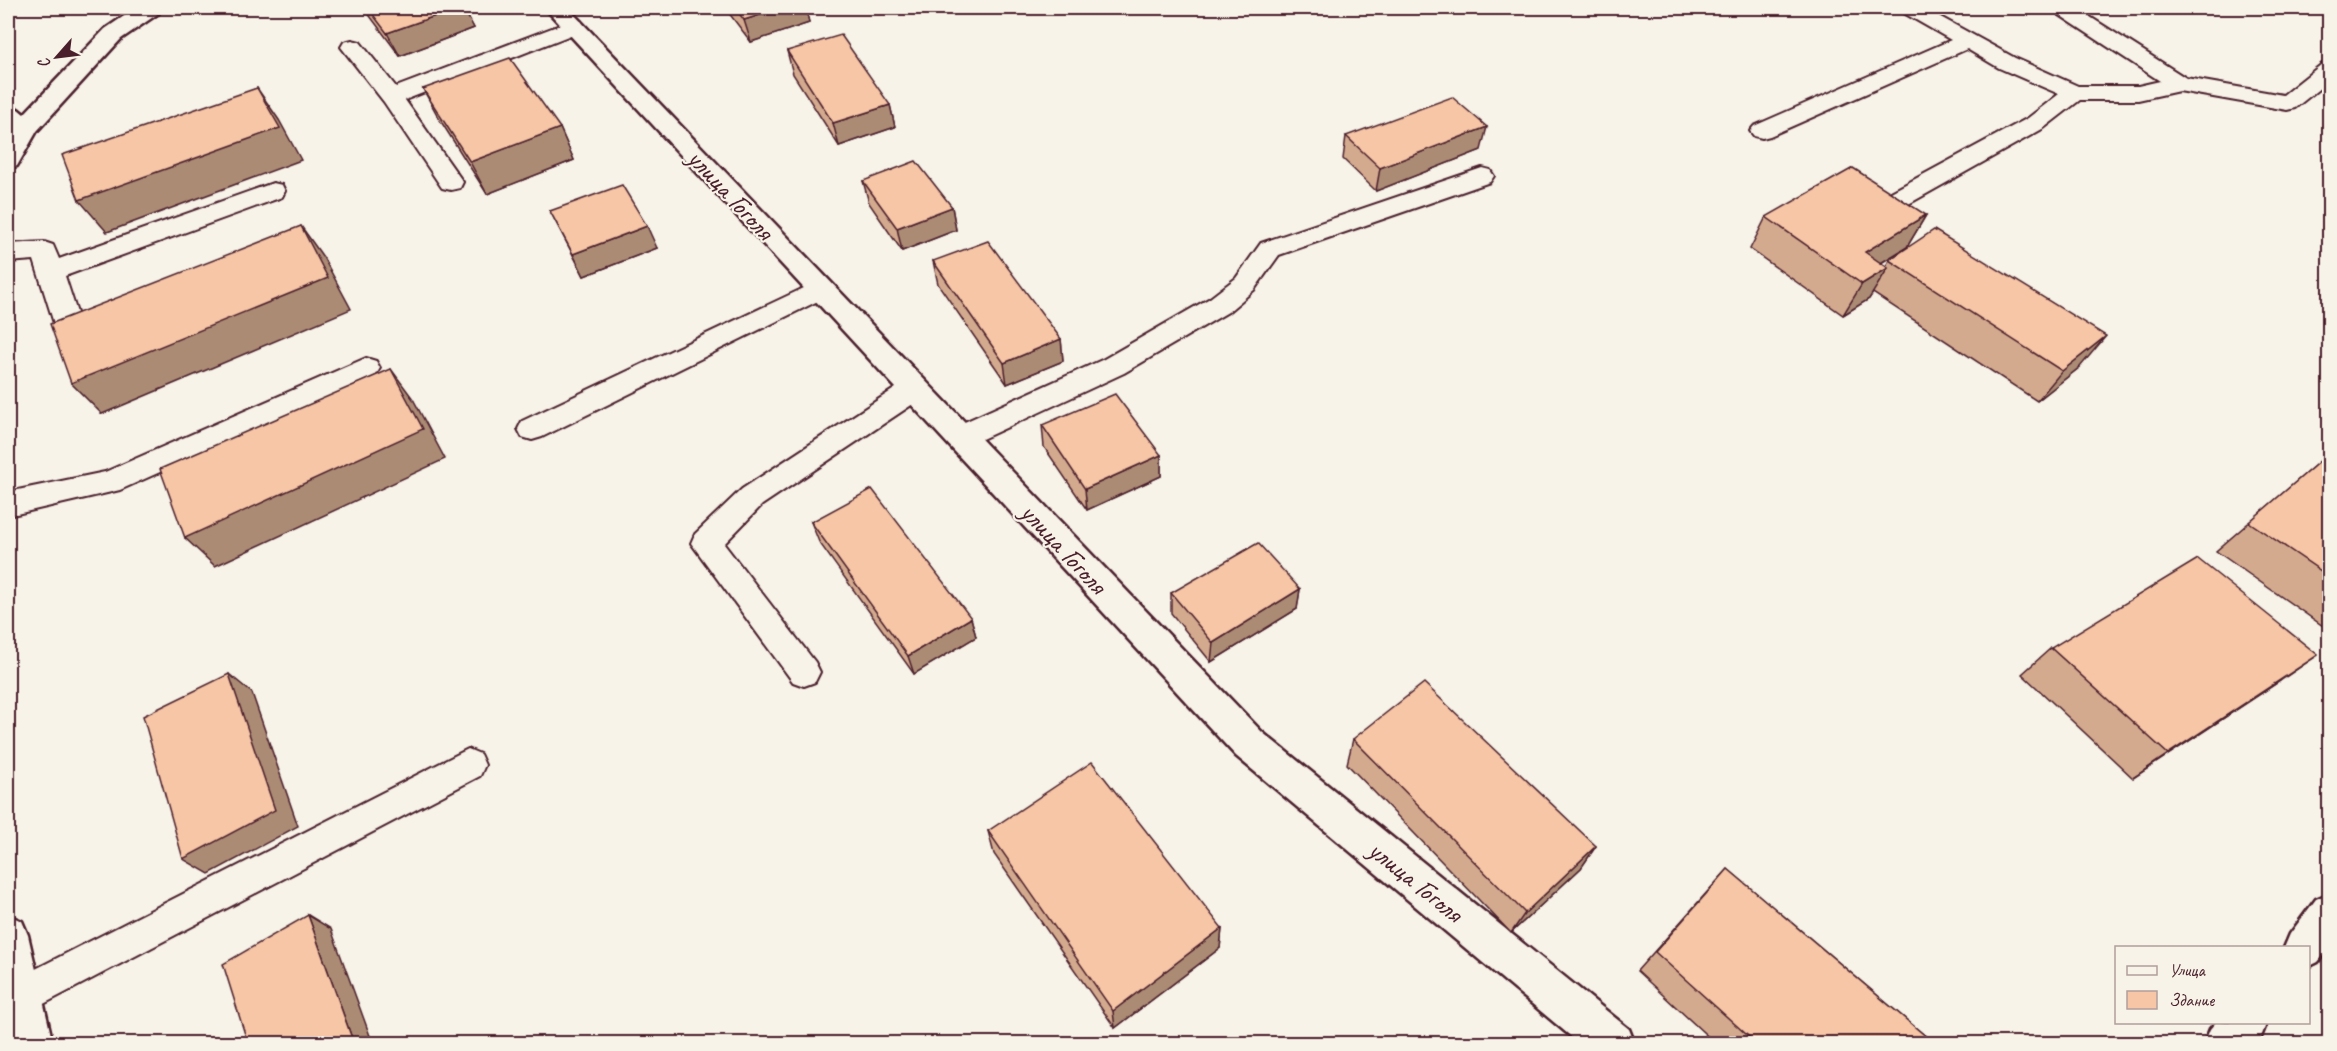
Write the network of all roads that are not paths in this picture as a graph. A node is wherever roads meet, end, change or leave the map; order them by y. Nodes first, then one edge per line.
1 (151, 8) edge
2 (1909, 8) edge
3 (2062, 8) edge
4 (564, 17) edge
5 (1967, 41) junction
6 (352, 47) dead end
7 (2330, 69) edge
8 (2179, 84) junction
9 (2075, 93) junction
10 (392, 97) junction
11 (14, 125) edge
12 (1762, 131) dead end
13 (8, 160) edge
14 (1482, 176) dead end
15 (451, 182) dead end
16 (273, 191) dead end
17 (1887, 205) edge
18 (8, 253) edge
19 (51, 272) junction
20 (820, 289) junction
21 (114, 316) edge
22 (366, 368) dead end
23 (915, 389) junction
24 (532, 429) dead end
25 (959, 437) junction
26 (8, 504) edge
27 (804, 672) dead end
28 (468, 765) dead end
29 (2330, 913) edge
30 (8, 935) edge
31 (2305, 946) edge
32 (21, 996) junction
33 (2245, 1024) edge
34 (32, 1044) edge
35 (1614, 1044) edge
36 (2225, 1044) edge

1 - 11 street
2 - 5 lane
3 - 8 lane
4 - 10 lane
4 - 20 street, улица Гоголя
5 - 9 lane
5 - 12 lane
6 - 10 lane
7 - 8 lane
8 - 9 lane
9 - 17 lane
10 - 15 lane
11 - 13 street
14 - 25 lane
16 - 19 lane
18 - 19 lane
19 - 21 lane
20 - 23 street, улица Гоголя
20 - 24 lane
22 - 26 lane
23 - 25 street, улица Гоголя
23 - 27 lane
25 - 35 street, улица Гоголя
28 - 32 lane
29 - 31 street
30 - 32 street
32 - 34 street
33 - 36 street

